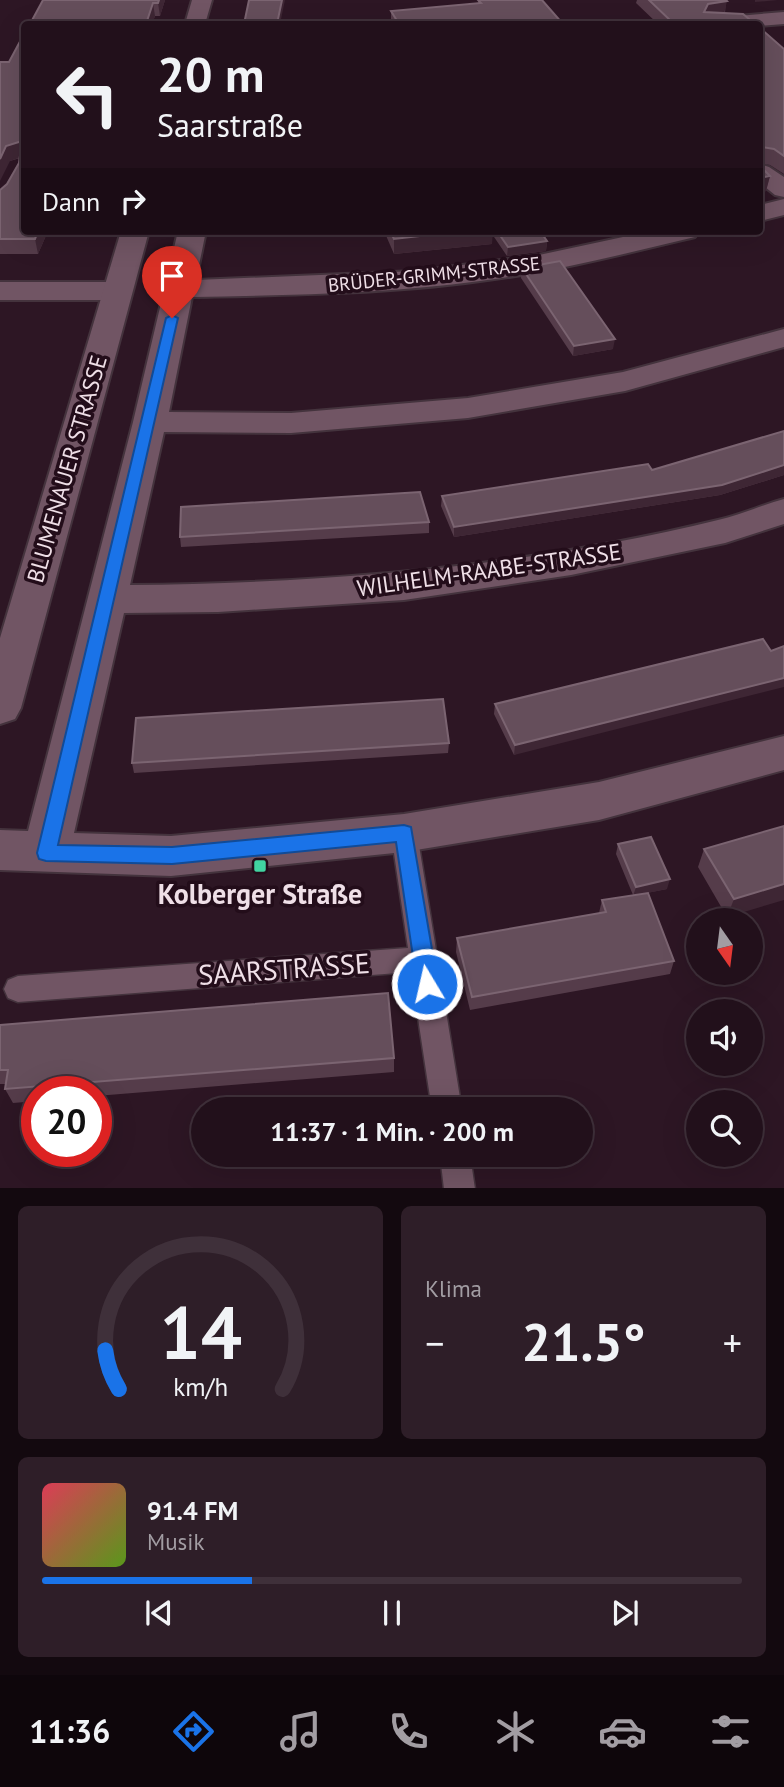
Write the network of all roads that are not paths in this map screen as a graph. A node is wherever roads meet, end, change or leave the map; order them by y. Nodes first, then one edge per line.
1 (202, 0) edge
2 (784, 18) edge
3 (196, 21) edge
4 (748, 21) edge
5 (784, 28) edge
6 (763, 31) edge
7 (763, 174) edge
8 (784, 189) edge
9 (784, 207) edge
10 (763, 212) edge
11 (134, 235) edge
12 (191, 235) edge
13 (667, 235) edge
14 (179, 289) junction
15 (0, 291) edge
16 (117, 292) junction
17 (784, 338) edge
18 (150, 422) junction
19 (784, 511) edge
20 (106, 599) junction
21 (0, 708) edge
22 (784, 753) edge
23 (404, 833) junction
24 (0, 850) edge
25 (46, 853) junction
26 (423, 959) junction
27 (18, 989) dead end
28 (445, 1097) edge
29 (457, 1167) edge
30 (460, 1188) edge

1 - 3 street
2 - 4 street
5 - 6 street
7 - 8 street
9 - 10 street
11 - 16 street, BLUMENAUER STRASSE
12 - 14 street
13 - 14 street, BRÜDER-GRIMM-STRASSE
14 - 18 street
15 - 16 street
16 - 21 street, BLUMENAUER STRASSE
17 - 18 street
18 - 20 street
19 - 20 street, WILHELM-RAABE-STRASSE
20 - 25 street
22 - 23 street
23 - 25 street
23 - 26 lane
24 - 25 street
26 - 27 lane, SAARSTRASSE
26 - 28 lane
29 - 30 lane

